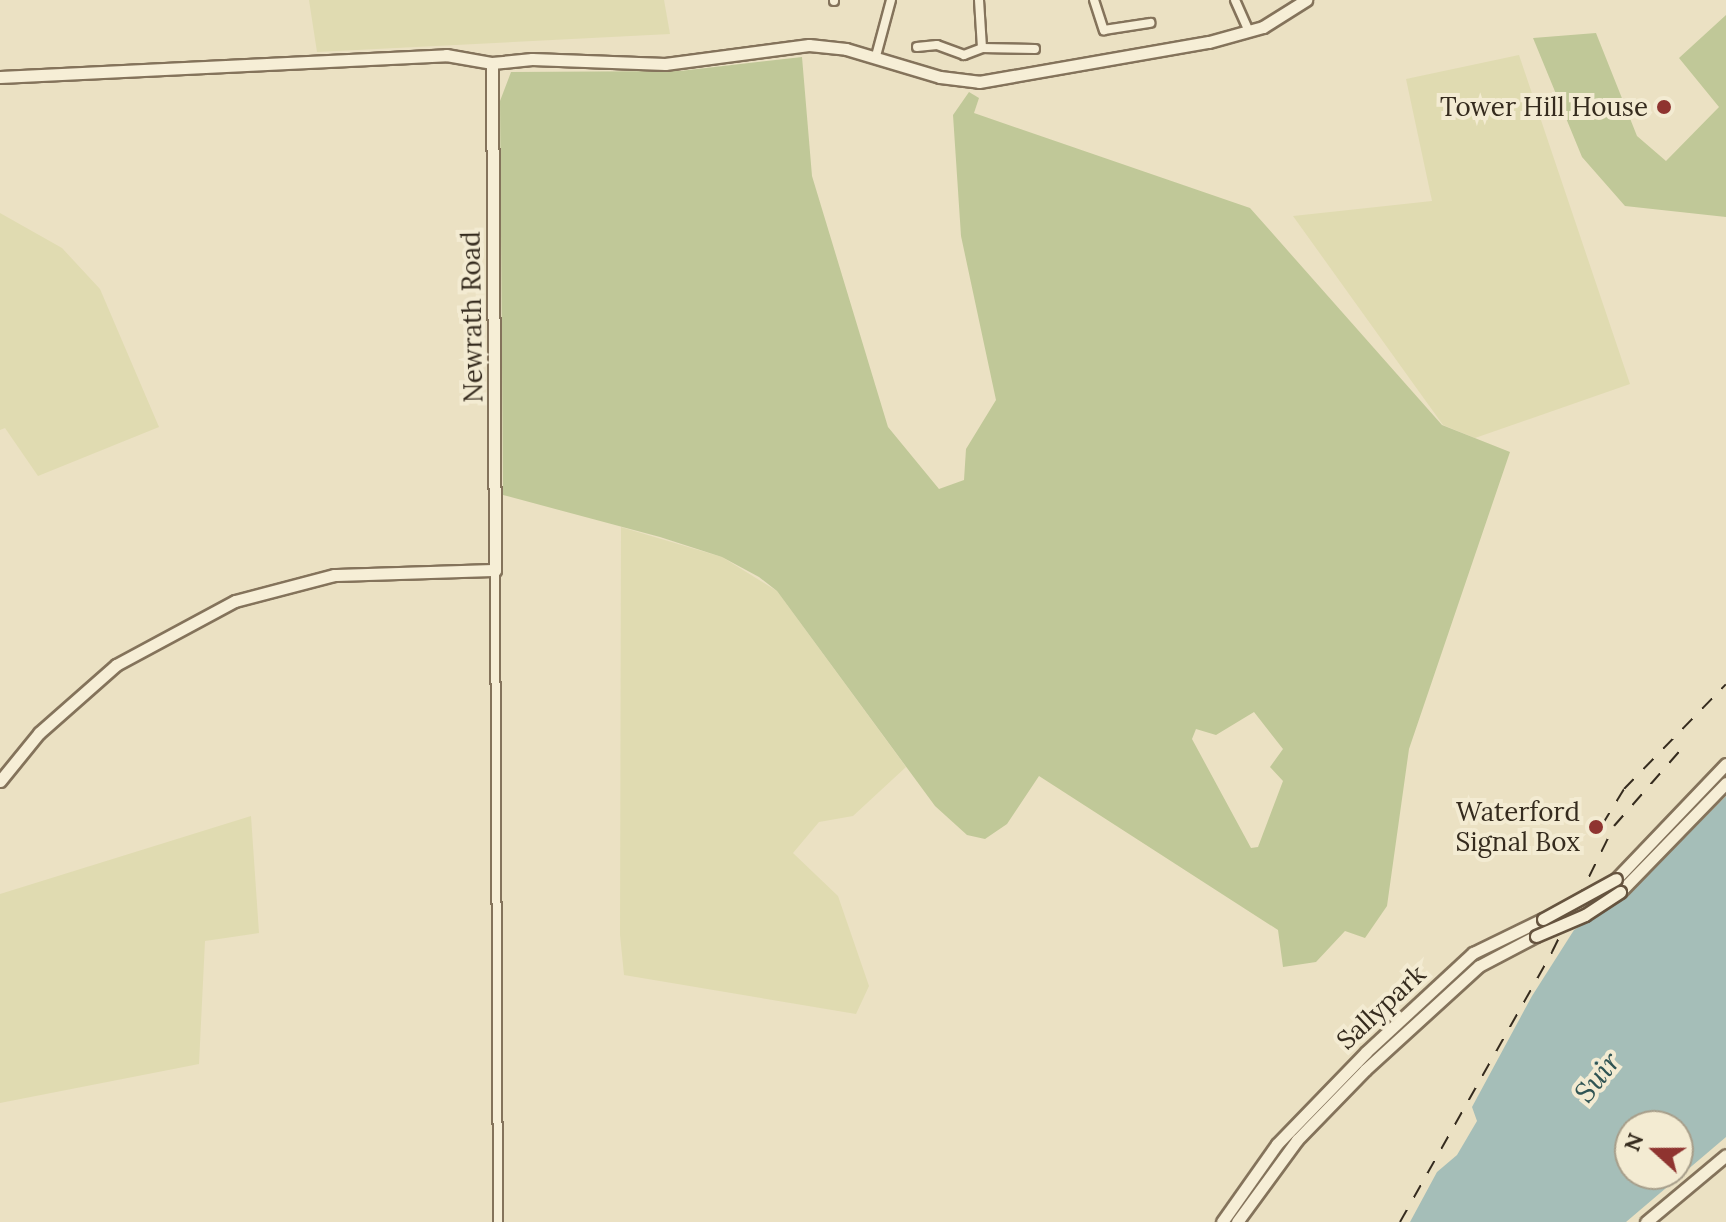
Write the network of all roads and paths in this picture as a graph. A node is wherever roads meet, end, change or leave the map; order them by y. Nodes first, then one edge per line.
1 (891, 0) edge
2 (979, 0) edge
3 (1094, 0) edge
4 (1235, 0) edge
5 (1306, 0) edge
6 (1150, 23) dead end
7 (1249, 31) junction
8 (917, 47) dead end
9 (982, 48) junction
10 (1035, 49) dead end
11 (876, 56) junction
12 (492, 63) junction
13 (0, 77) edge
14 (495, 570) junction
15 (1726, 764) edge
16 (0, 781) edge
17 (1724, 786) edge
18 (1726, 1155) edge
19 (498, 1222) edge
20 (1222, 1222) edge
21 (1237, 1222) edge
22 (1646, 1222) edge

1 - 11 street
2 - 9 street
3 - 6 street
4 - 7 street
5 - 7 street
7 - 11 street
8 - 9 street
9 - 10 street
11 - 12 street
12 - 13 street
12 - 14 street, Newrath Road
14 - 16 street
14 - 19 street
15 - 20 street, Sallypark, bridge
17 - 21 street, Sallypark, bridge
18 - 22 street

